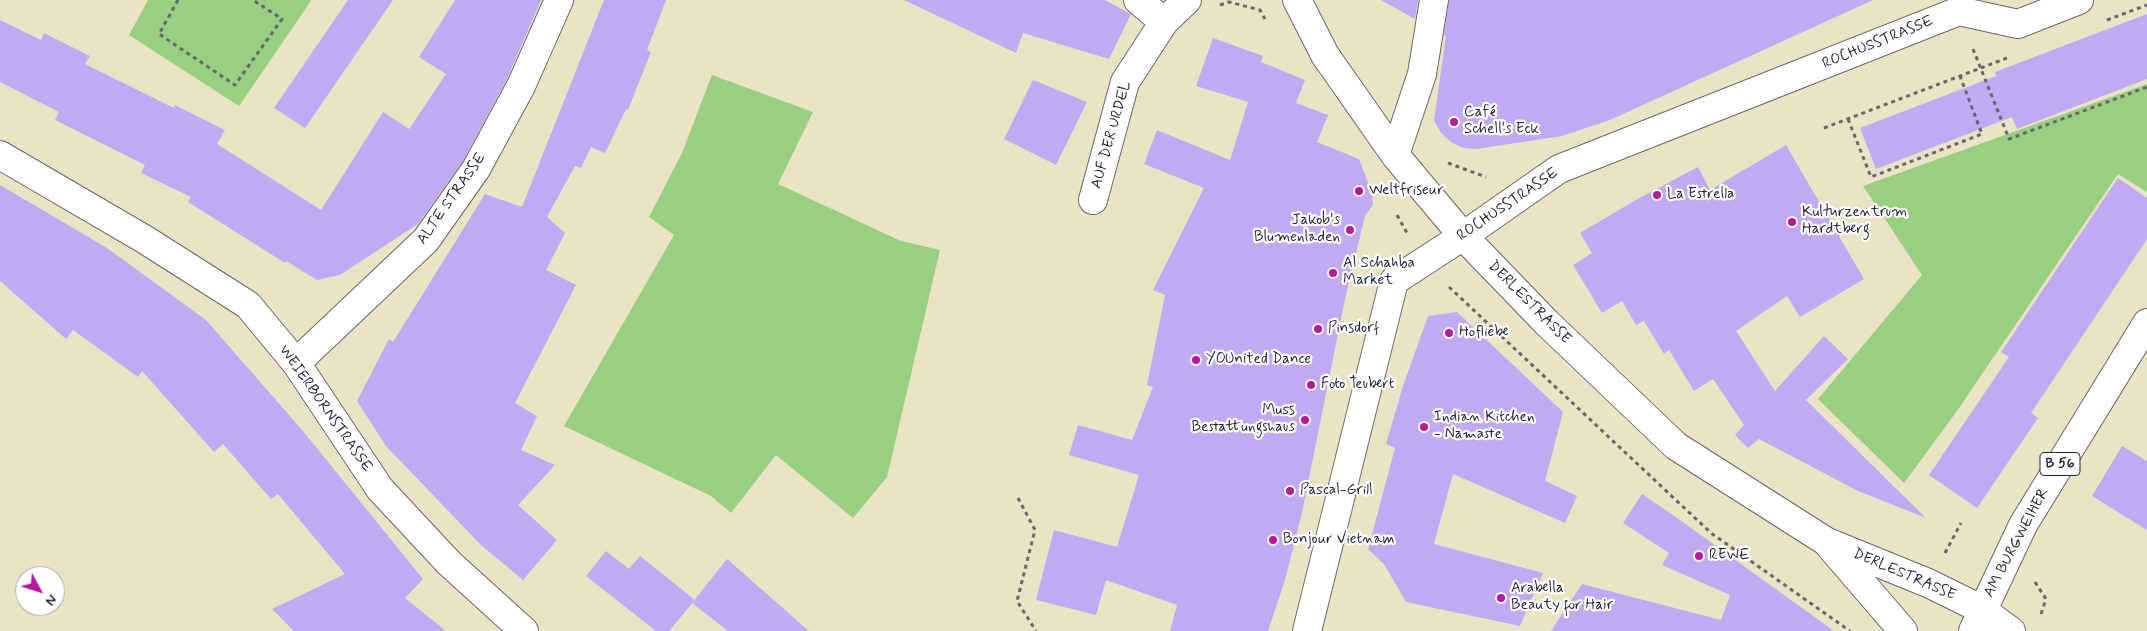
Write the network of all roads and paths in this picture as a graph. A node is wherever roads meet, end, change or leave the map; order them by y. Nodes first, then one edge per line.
1 (178, 0) edge
2 (253, 0) edge
3 (559, 0) edge
4 (1138, 0) edge
5 (1187, 0) edge
6 (1296, 0) edge
7 (1434, 0) edge
8 (2078, 0) edge
9 (2147, 5) edge
10 (1959, 11) junction
11 (1164, 22) junction
12 (2101, 22) dead end
13 (2008, 58) dead end
14 (1980, 68) junction
15 (1960, 76) junction
16 (2147, 87) edge
17 (1848, 119) junction
18 (1824, 128) dead end
19 (0, 155) edge
20 (1395, 155) junction
21 (1093, 200) dead end
22 (1393, 207) dead end
23 (1463, 236) junction
24 (1422, 261) junction
25 (2147, 323) edge
26 (296, 363) junction
27 (1018, 498) dead end
28 (1961, 523) dead end
29 (1827, 542) junction
30 (1942, 558) dead end
31 (2034, 582) dead end
32 (2041, 614) dead end
33 (1977, 620) edge
34 (524, 631) edge
35 (1036, 631) edge
36 (1307, 631) edge
37 (1903, 631) edge
38 (2012, 631) edge

1 - 2 path
3 - 26 street, ALTE STRASSE
4 - 11 street
5 - 11 street, AUF DER URDEL
6 - 20 street, DERLESTRASSE
7 - 20 street
8 - 10 street
9 - 12 path
10 - 14 path
10 - 23 street, ROCHUSSTRASSE
11 - 21 street, AUF DER URDEL
13 - 14 path
14 - 15 path
14 - 16 path
15 - 17 path
15 - 17 path
17 - 18 path
19 - 26 street, WEIERBORNSTRASSE
20 - 23 street, DERLESTRASSE
22 - 24 path
23 - 24 street, ROCHUSSTRASSE
23 - 29 street, DERLESTRASSE
24 - 36 street, ROCHUSSTRASSE
25 - 33 street, AM BURGWEIHER / B 56
26 - 34 street, WEIERBORNSTRASSE
27 - 35 path
28 - 30 path
29 - 33 street, DERLESTRASSE
29 - 37 street, DERLESTRASSE
31 - 32 path
33 - 38 street, AM BURGWEIHER

